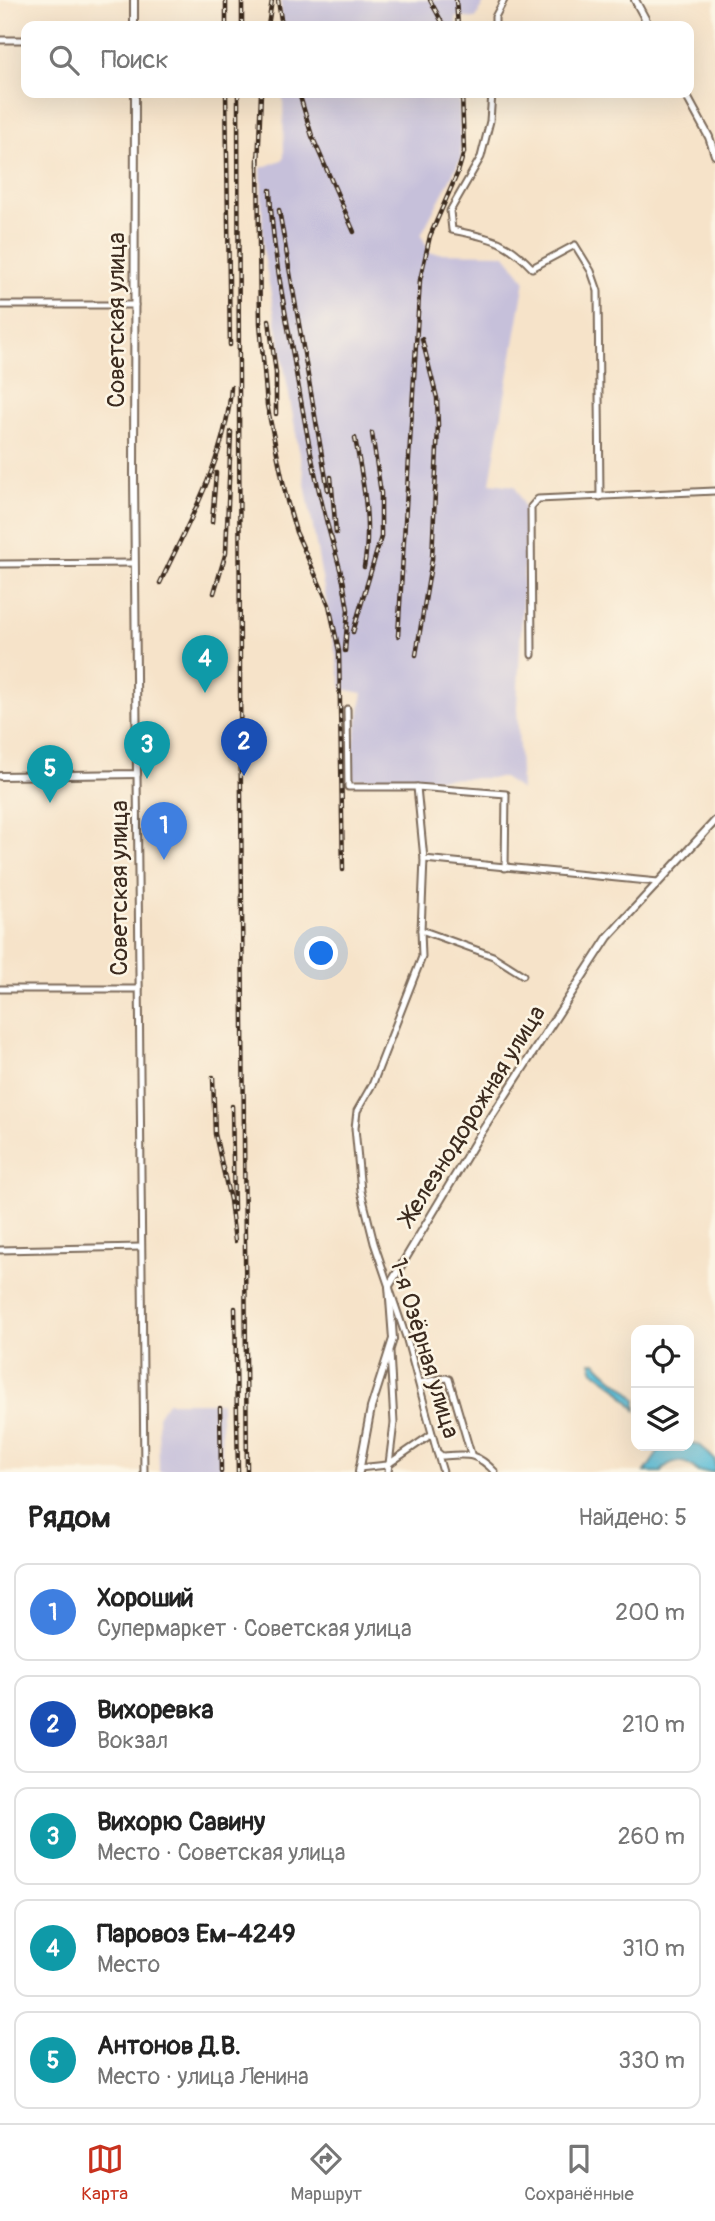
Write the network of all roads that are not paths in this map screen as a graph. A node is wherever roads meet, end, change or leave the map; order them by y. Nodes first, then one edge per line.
1 (134, 0) edge
2 (504, 0) edge
3 (635, 0) edge
4 (134, 21) edge
5 (495, 21) edge
6 (646, 21) edge
7 (0, 40) edge
8 (21, 40) edge
9 (135, 98) edge
10 (492, 98) edge
11 (688, 98) edge
12 (715, 155) edge
13 (0, 304) edge
14 (135, 305) junction
15 (715, 491) edge
16 (600, 497) junction
17 (135, 563) junction
18 (0, 564) edge
19 (532, 655) dead end
20 (347, 709) dead end
21 (137, 774) junction
22 (0, 776) edge
23 (417, 788) junction
24 (715, 821) edge
25 (424, 859) junction
26 (505, 868) junction
27 (658, 882) junction
28 (421, 930) junction
29 (523, 975) dead end
30 (0, 989) edge
31 (139, 989) junction
32 (141, 1247) junction
33 (0, 1250) edge
34 (389, 1286) junction
35 (390, 1352) junction
36 (419, 1383) junction
37 (432, 1434) junction
38 (437, 1452) junction
39 (471, 1454) junction
40 (388, 1469) edge
41 (359, 1470) edge
42 (144, 1472) edge
43 (443, 1472) edge
44 (495, 1472) edge

1 - 4 street
2 - 5 street
3 - 6 street
7 - 8 street
9 - 14 street, Советская улица
10 - 16 street
11 - 12 street
13 - 14 street
14 - 17 street, Советская улица
15 - 16 street
16 - 19 street
17 - 18 street
17 - 21 street, Советская улица
20 - 23 street
21 - 22 street
21 - 31 street, Советская улица
23 - 25 street, 1-я Озёрная улица
23 - 26 street
24 - 27 street, Железнодорожная улица
25 - 26 street
25 - 28 street, 1-я Озёрная улица
26 - 27 street
27 - 34 street, Железнодорожная улица
28 - 29 street
28 - 34 street, 1-я Озёрная улица
30 - 31 street
31 - 32 street, Советская улица
32 - 33 street
32 - 42 street, Советская улица
34 - 35 street
34 - 36 street, 1-я Озёрная улица
35 - 40 street
35 - 41 street
36 - 37 street, 1-я Озёрная улица
36 - 39 street
37 - 38 street, 1-я Озёрная улица
37 - 40 street
38 - 39 street, 1-я Озёрная улица
38 - 43 street
39 - 44 street, 1-я Озёрная улица
40 - 41 street

